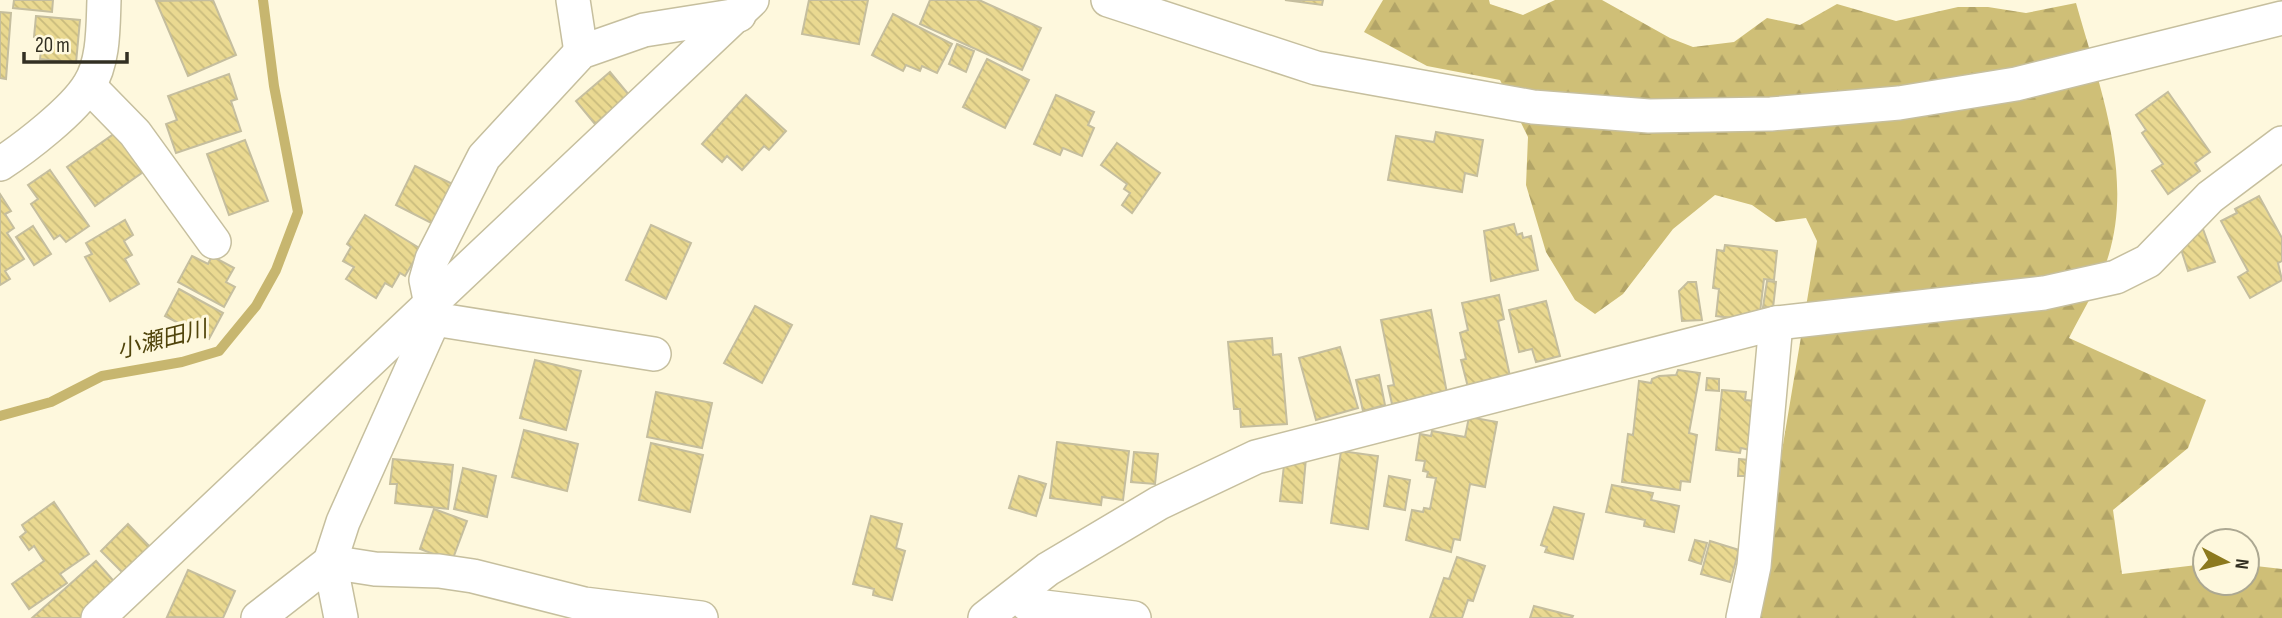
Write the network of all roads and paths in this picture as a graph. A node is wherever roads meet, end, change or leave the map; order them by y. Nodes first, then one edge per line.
1 (104, 0) edge
2 (573, 0) edge
3 (1108, 0) edge
4 (746, 8) edge
5 (2282, 18) edge
6 (581, 52) junction
7 (89, 86) junction
8 (2282, 143) edge
9 (0, 164) edge
10 (214, 242) dead end
11 (433, 309) junction
12 (1776, 323) junction
13 (653, 354) dead end
14 (330, 562) junction
15 (1029, 600) edge
16 (98, 618) edge
17 (258, 618) edge
18 (341, 618) edge
19 (701, 618) edge
20 (985, 618) edge
21 (1134, 618) edge
22 (1743, 618) edge

1 - 7 street
2 - 6 street
3 - 5 street
4 - 6 street
4 - 11 street
6 - 11 street
7 - 9 street
7 - 10 street
8 - 12 street
11 - 13 street
11 - 14 street
11 - 16 street
12 - 15 street
12 - 22 street
14 - 17 street
14 - 18 street
14 - 19 street
15 - 20 street
15 - 21 street

